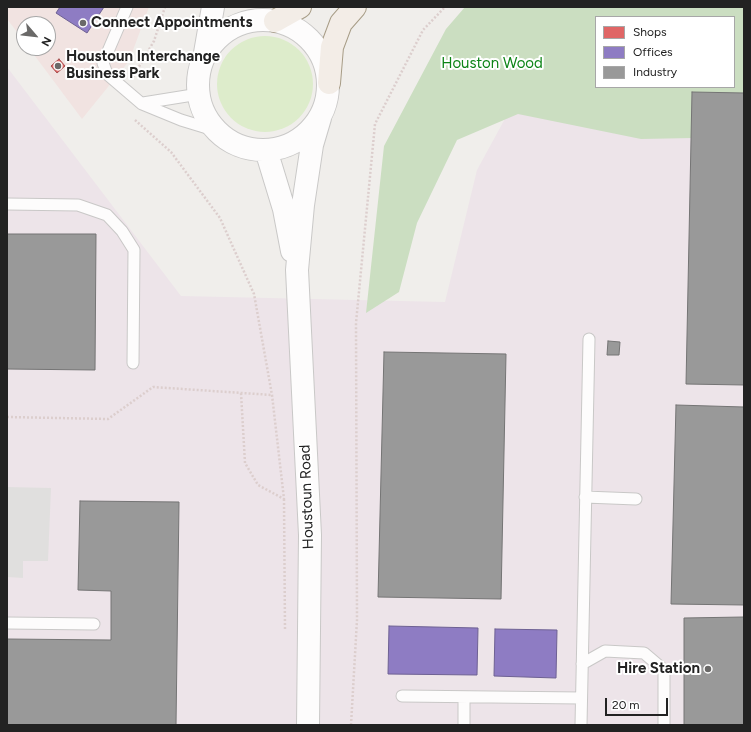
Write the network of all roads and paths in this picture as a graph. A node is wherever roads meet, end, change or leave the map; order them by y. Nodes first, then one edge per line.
1 (127, 7) edge
2 (166, 7) edge
3 (213, 7) edge
4 (300, 7) edge
5 (356, 7) edge
6 (445, 7) edge
7 (262, 16) edge
8 (205, 56) junction
9 (329, 83) junction
10 (126, 89) junction
11 (199, 94) junction
12 (142, 104) junction
13 (133, 118) dead end
14 (320, 118) junction
15 (216, 131) junction
16 (266, 150) junction
17 (7, 204) edge
18 (297, 270) junction
19 (589, 339) dead end
20 (133, 363) dead end
21 (241, 393) junction
22 (272, 395) junction
23 (7, 418) edge
24 (585, 497) junction
25 (284, 499) junction
26 (636, 499) dead end
27 (7, 623) edge
28 (94, 624) dead end
29 (285, 632) dead end
30 (582, 664) junction
31 (402, 696) dead end
32 (464, 698) junction
33 (581, 698) junction
34 (308, 725) edge
35 (351, 725) edge
36 (464, 725) edge
37 (581, 725) edge
38 (664, 725) edge

1 - 10 lane
2 - 10 path
3 - 8 street
4 - 7 main road
5 - 9 main road
6 - 35 path
7 - 8 street
7 - 9 street
8 - 11 street
9 - 14 street
10 - 12 lane
11 - 12 lane
11 - 15 street
12 - 15 lane
13 - 22 path
14 - 16 street
14 - 18 street, Houstoun Road
15 - 16 street
16 - 18 street, Houstoun Road
17 - 20 lane
18 - 34 street, Houstoun Road
19 - 24 lane
21 - 22 path
21 - 23 path
21 - 25 path
22 - 25 path
24 - 26 lane
24 - 30 lane
25 - 29 path
27 - 28 lane
30 - 33 lane
30 - 38 lane
31 - 32 lane
32 - 33 lane
32 - 36 lane
33 - 37 lane

